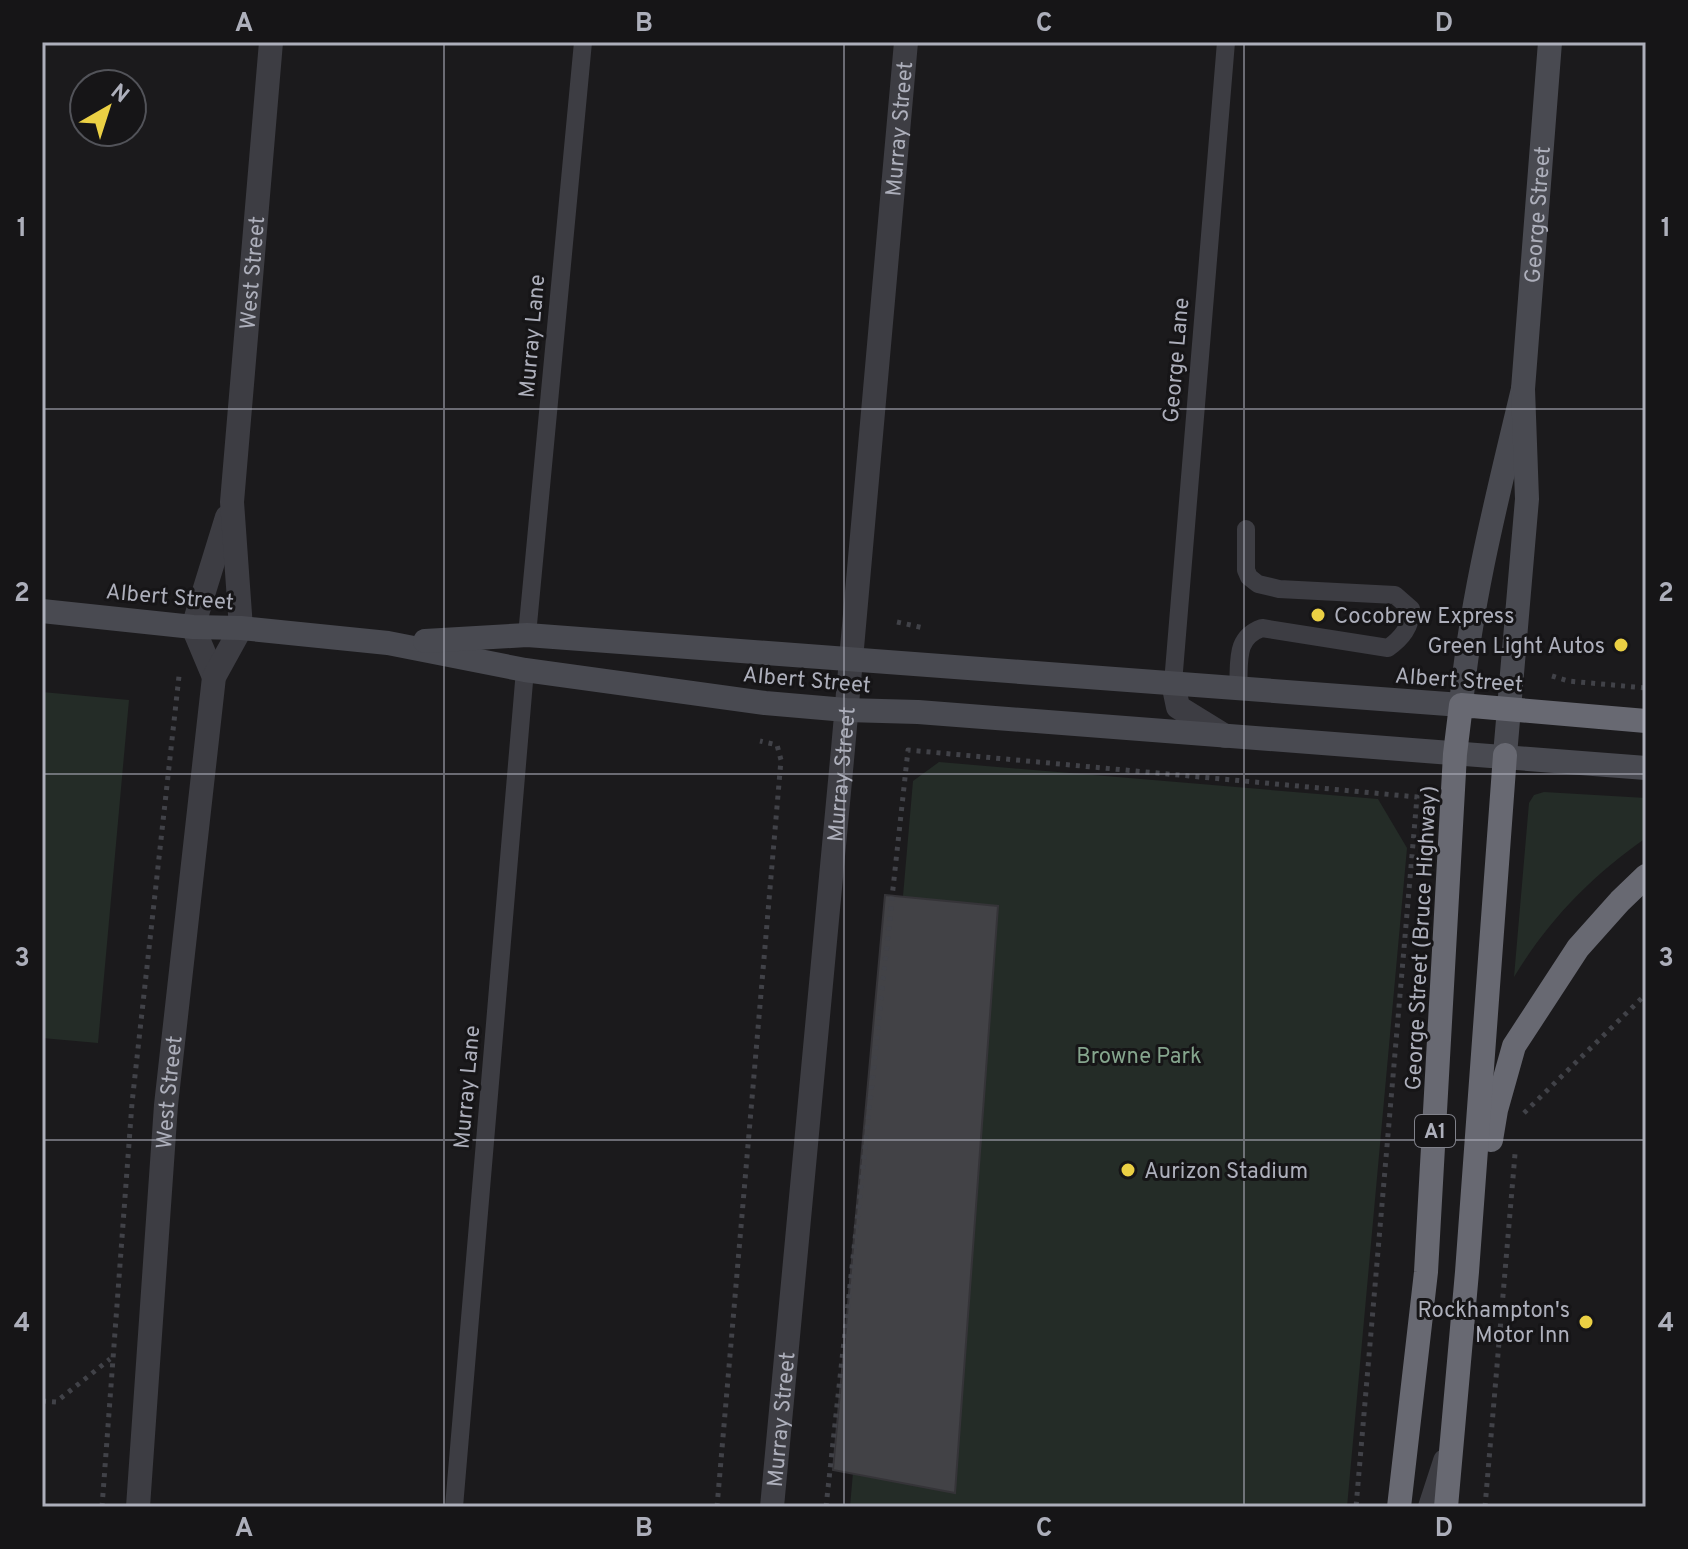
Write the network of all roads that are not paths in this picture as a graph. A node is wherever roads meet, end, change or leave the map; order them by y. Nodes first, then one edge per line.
1 (271, 42) edge
2 (583, 42) edge
3 (906, 42) edge
4 (1226, 42) edge
5 (1550, 42) edge
6 (1523, 389) junction
7 (232, 502) junction
8 (1246, 529) dead end
9 (42, 611) edge
10 (193, 627) junction
11 (241, 628) junction
12 (527, 635) junction
13 (388, 643) junction
14 (850, 660) junction
15 (525, 670) junction
16 (214, 677) junction
17 (1173, 683) junction
18 (1238, 688) junction
19 (1461, 705) junction
20 (1510, 708) junction
21 (846, 710) junction
22 (1646, 721) edge
23 (1225, 736) junction
24 (1455, 754) junction
25 (1505, 755) junction
26 (1646, 768) edge
27 (1646, 876) edge
28 (1467, 1272) junction
29 (1451, 1440) junction
30 (138, 1507) edge
31 (454, 1507) edge
32 (772, 1507) edge
33 (1399, 1507) edge
34 (1430, 1507) edge
35 (1446, 1507) edge

1 - 7 street, West Street
2 - 12 lane, Murray Lane
3 - 14 street, Murray Street
4 - 17 lane, George Lane
5 - 6 street, George Street
6 - 19 street, George Street
6 - 20 street, George Street
7 - 10 street, West Street
7 - 11 street, West Street
8 - 18 lane
9 - 10 street, Albert Street
10 - 11 street, Albert Street
10 - 16 street, West Street
11 - 13 street, Albert Street
11 - 16 street, West Street
12 - 13 street, Albert Street
12 - 14 street, Albert Street
13 - 15 street, Albert Street
14 - 17 street, Albert Street
14 - 21 street, Murray Street
15 - 21 street, Albert Street
15 - 31 lane, Murray Lane
16 - 30 street, West Street
17 - 18 street, Albert Street
17 - 23 street, Albert Street
18 - 19 street, Albert Street
19 - 20 highway, Albert Street
19 - 24 highway, George Street (Bruce Highway) / A1
20 - 22 highway, Albert Street
20 - 25 street, George Street
21 - 23 street, Albert Street
21 - 32 street, Murray Street
23 - 24 street, Albert Street
24 - 25 street, Albert Street
24 - 33 highway, George Street (Bruce Highway) / A1
25 - 26 street, Albert Street
25 - 28 highway, A1
27 - 28 highway, A1
28 - 29 highway, A1
29 - 34 street
29 - 35 highway, A1

